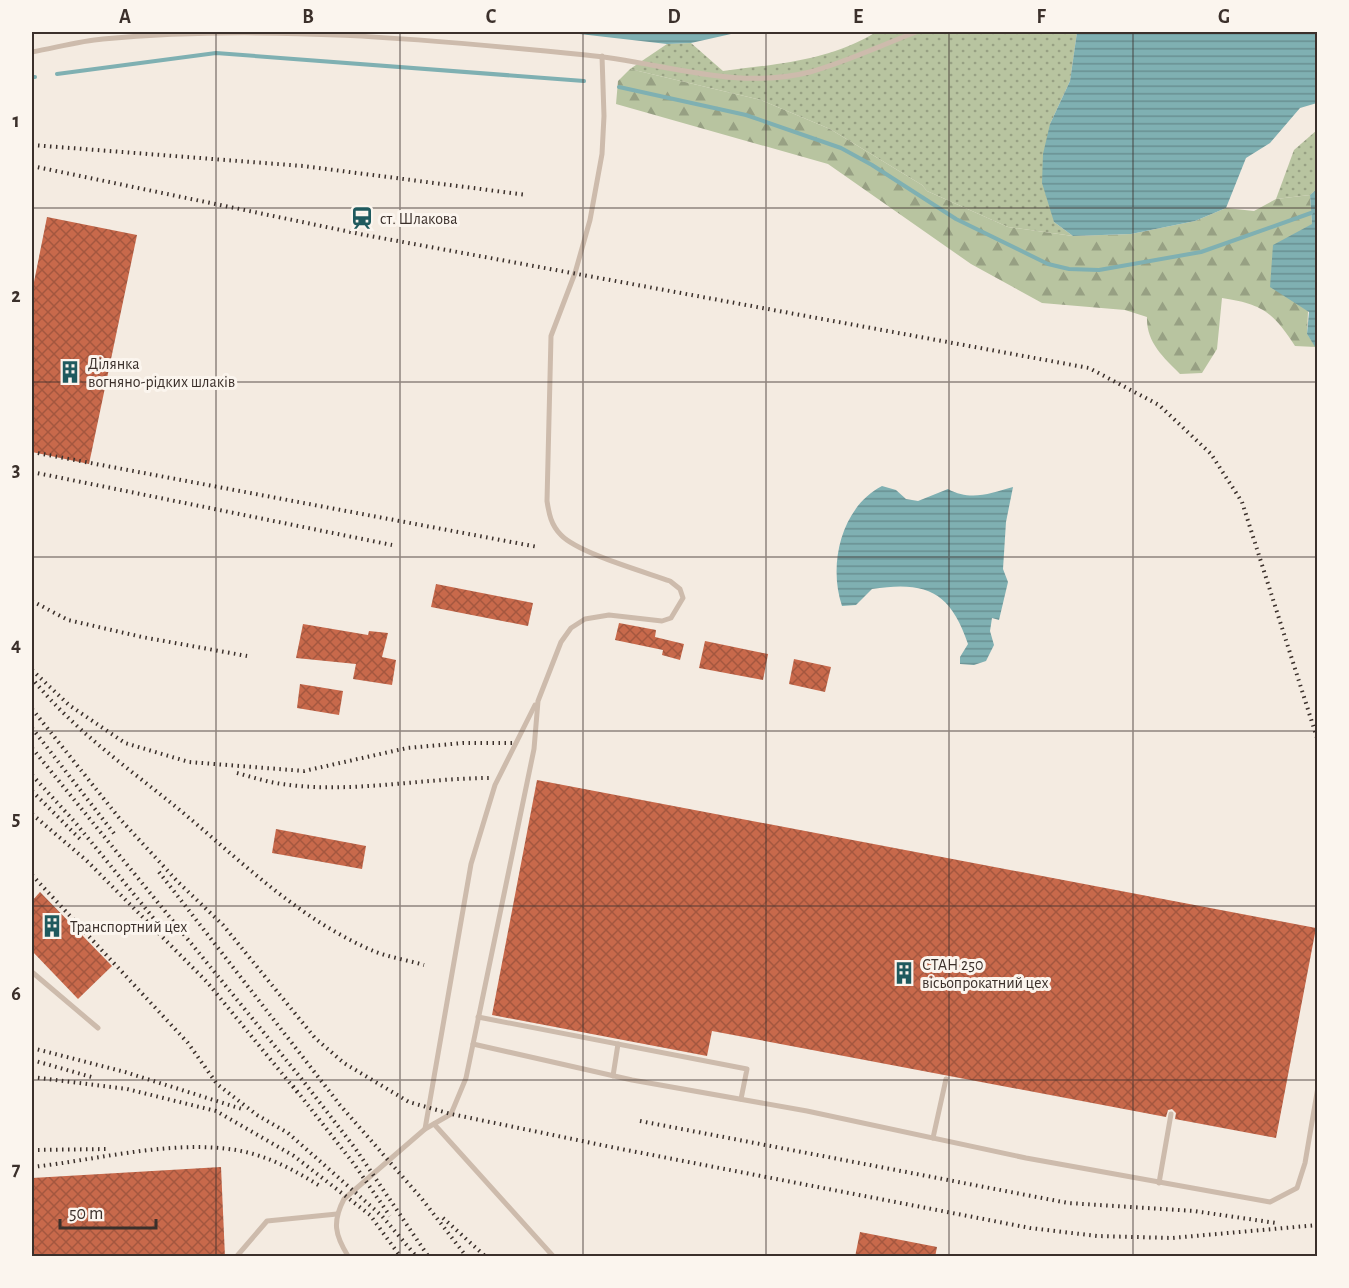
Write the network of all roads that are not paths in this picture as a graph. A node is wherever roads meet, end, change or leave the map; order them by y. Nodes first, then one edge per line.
1 (916, 32) edge
2 (32, 52) edge
3 (602, 56) junction
4 (538, 701) junction
5 (32, 972) edge
6 (478, 1017) junction
7 (98, 1028) dead end
8 (473, 1044) junction
9 (618, 1044) junction
10 (613, 1076) junction
11 (946, 1079) dead end
12 (1317, 1087) edge
13 (741, 1099) junction
14 (1171, 1114) dead end
15 (434, 1124) junction
16 (425, 1129) junction
17 (933, 1138) junction
18 (1159, 1183) junction
19 (337, 1214) junction
20 (237, 1257) edge
21 (348, 1257) edge
22 (553, 1257) edge

1 - 3 lane
2 - 3 lane
3 - 4 lane
4 - 6 lane
4 - 16 lane
5 - 7 lane
6 - 8 lane
6 - 9 lane
8 - 10 lane
8 - 15 lane
9 - 10 lane
9 - 13 lane
10 - 13 lane
11 - 17 lane
12 - 18 lane
13 - 17 lane
14 - 18 lane
15 - 16 lane
15 - 22 lane
16 - 19 lane
17 - 18 lane
19 - 20 lane
19 - 21 lane

